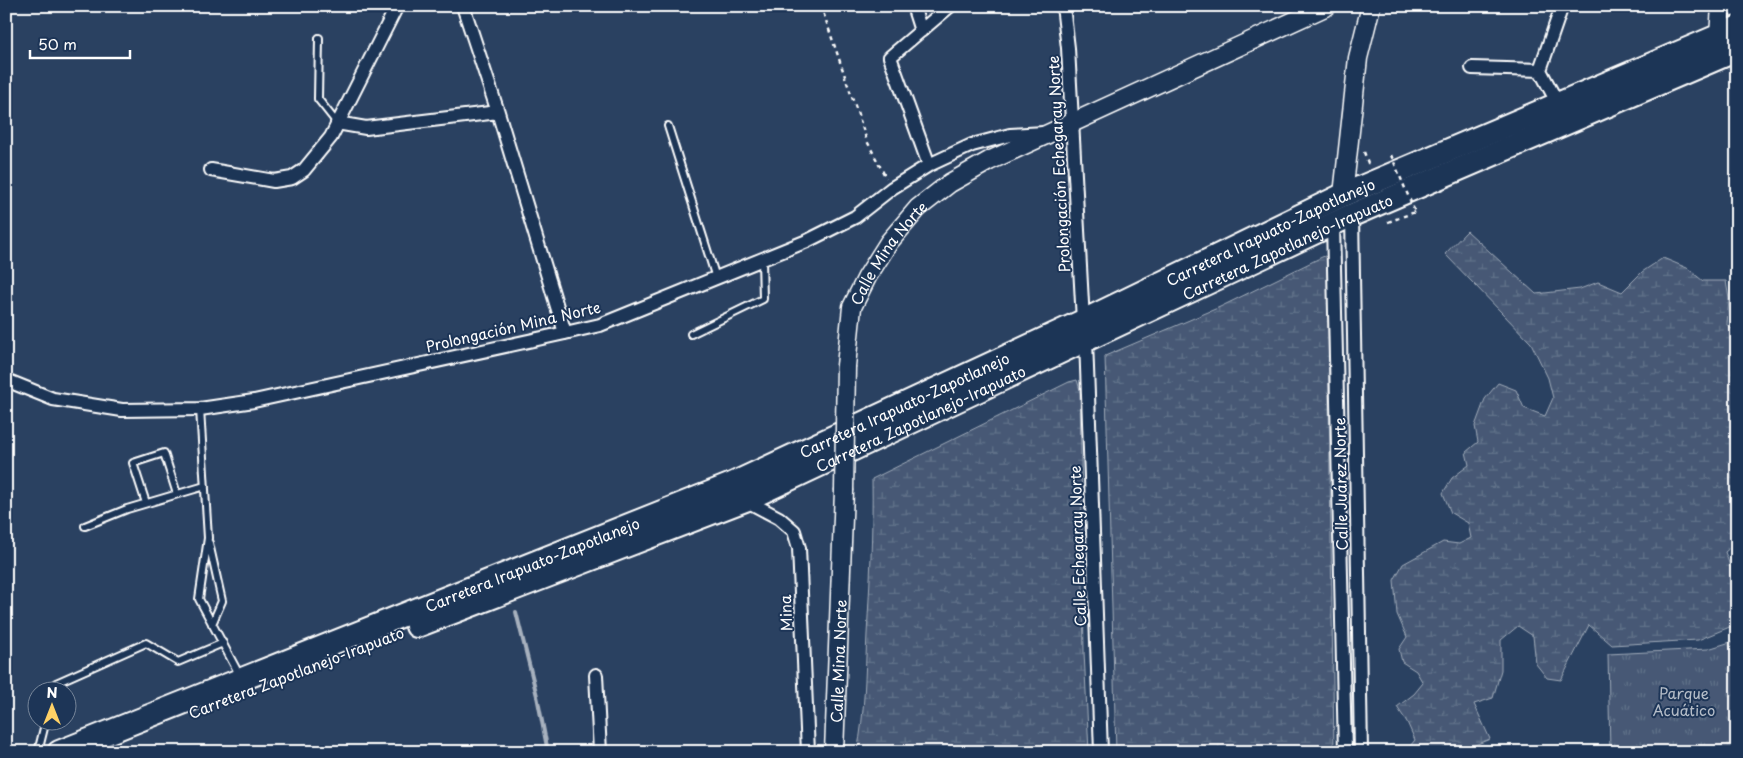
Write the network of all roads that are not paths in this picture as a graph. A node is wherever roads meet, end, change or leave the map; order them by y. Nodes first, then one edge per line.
1 (397, 6) edge
2 (463, 6) edge
3 (913, 6) edge
4 (950, 6) edge
5 (1062, 6) edge
6 (1327, 6) edge
7 (1371, 6) edge
8 (1562, 6) edge
9 (1721, 6) edge
10 (921, 31) junction
11 (1728, 32) edge
12 (319, 38) dead end
13 (1737, 50) edge
14 (1472, 68) dead end
15 (1540, 70) junction
16 (1558, 104) junction
17 (498, 112) junction
18 (1072, 123) junction
19 (337, 124) junction
20 (668, 126) dead end
21 (1054, 132) junction
22 (929, 165) junction
23 (211, 170) dead end
24 (1343, 195) junction
25 (1342, 220) junction
26 (762, 259) junction
27 (716, 278) junction
28 (1084, 330) junction
29 (565, 333) junction
30 (690, 334) dead end
31 (6, 380) edge
32 (200, 409) junction
33 (1338, 444) junction
34 (1356, 444) junction
35 (205, 486) junction
36 (177, 494) junction
37 (745, 500) junction
38 (146, 503) junction
39 (85, 526) dead end
40 (208, 538) junction
41 (212, 624) junction
42 (223, 643) junction
43 (596, 675) dead end
44 (241, 679) junction
45 (65, 680) edge
46 (44, 730) edge
47 (38, 752) edge
48 (59, 752) edge
49 (90, 752) edge
50 (600, 752) edge
51 (808, 752) edge
52 (834, 752) edge
53 (1100, 752) edge
54 (1345, 752) edge
55 (1361, 752) edge

1 - 19 street
2 - 17 street
3 - 10 street
4 - 10 street
5 - 18 street, Prolongación Echegaray Norte
6 - 18 street, Calle Mina Norte
7 - 24 street
8 - 15 street
9 - 11 street
10 - 22 street
11 - 16 highway, Carretera Irapuato-Zapotlanejo
12 - 19 lane
13 - 25 highway, Carretera Zapotlanejo-Irapuato
14 - 15 street
15 - 16 street
16 - 24 highway, Carretera Irapuato-Zapotlanejo
17 - 19 street
17 - 29 street
18 - 21 street, Calle Mina Norte
18 - 28 street, Prolongación Echegaray Norte
19 - 23 street
20 - 27 lane
21 - 22 street, Prolongación Mina Norte
21 - 52 street, Calle Mina Norte, bridge
22 - 26 street, Prolongación Mina Norte
24 - 28 highway, Carretera Irapuato-Zapotlanejo
25 - 28 highway, Carretera Zapotlanejo-Irapuato
25 - 33 street, Calle Juárez Norte
25 - 34 street, Calle Juárez Norte
26 - 27 street, Prolongación Mina Norte
26 - 30 lane
27 - 29 street, Prolongación Mina Norte
28 - 37 highway, Carretera Zapotlanejo-Irapuato
28 - 44 highway, Carretera Irapuato-Zapotlanejo
28 - 53 street, Calle Echegaray Norte
29 - 32 street, Prolongación Mina Norte
31 - 32 street, Prolongación Mina Norte
32 - 35 lane
33 - 34 street
33 - 54 street, Calle Juárez Norte
34 - 55 street, Calle Juárez Norte
35 - 36 lane
35 - 40 lane
36 - 38 lane
36 - 38 lane
37 - 49 highway, Carretera Zapotlanejo-Irapuato
37 - 51 street, Mina
38 - 39 lane
40 - 41 lane
40 - 41 lane
41 - 42 lane
42 - 44 lane
42 - 45 lane
43 - 50 street
44 - 48 highway, Carretera Irapuato-Zapotlanejo
46 - 47 lane

